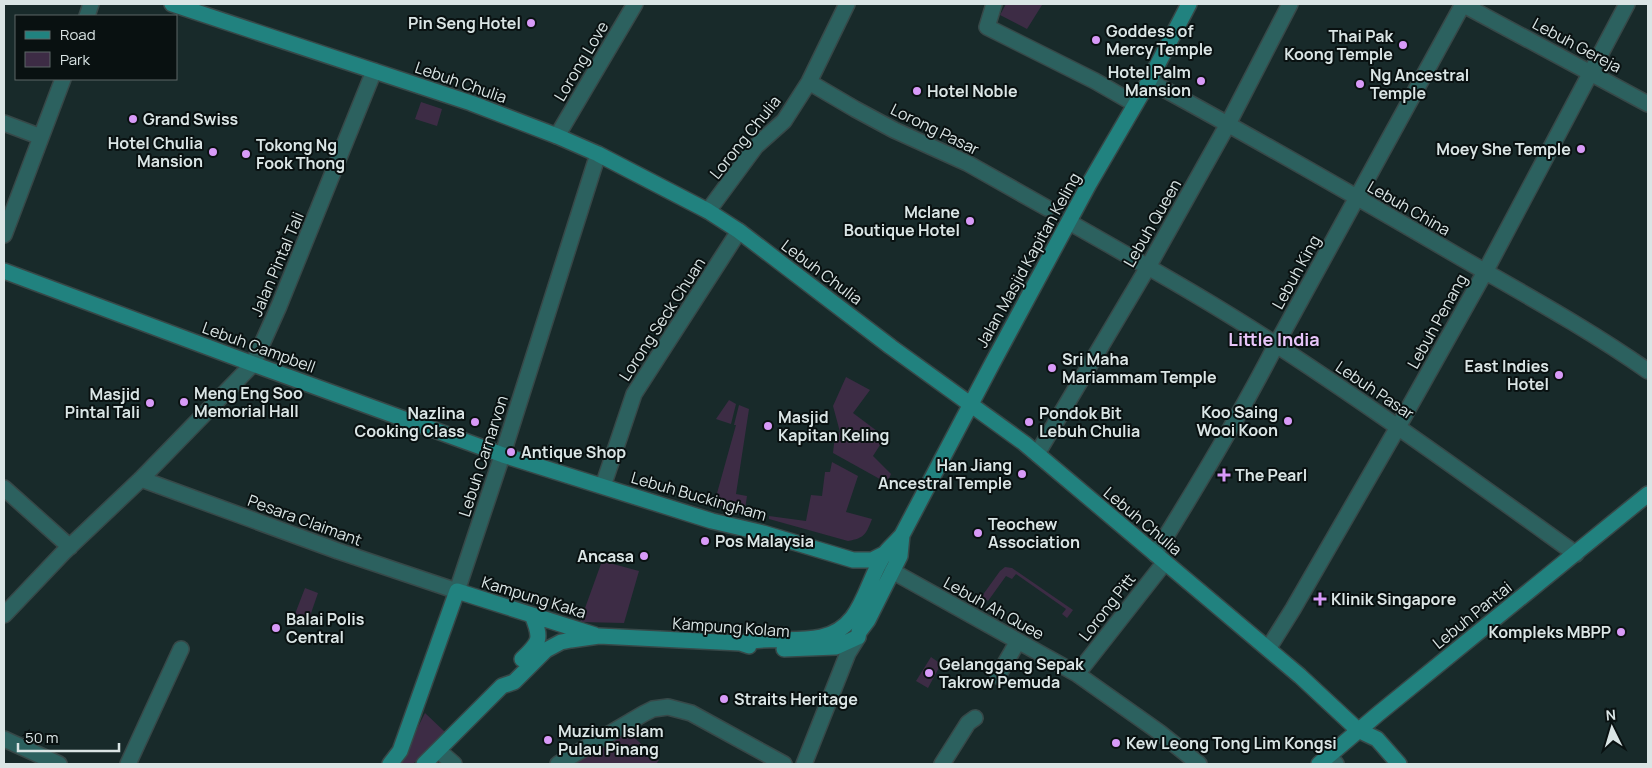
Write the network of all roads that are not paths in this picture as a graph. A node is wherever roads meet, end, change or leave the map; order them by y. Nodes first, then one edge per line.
1 (172, 4) edge
2 (635, 4) edge
3 (847, 4) edge
4 (994, 4) edge
5 (1188, 4) edge
6 (1290, 4) edge
7 (1462, 4) edge
8 (1627, 4) edge
9 (374, 71) junction
10 (1590, 72) junction
11 (63, 80) edge
12 (1148, 81) junction
13 (809, 82) junction
14 (1135, 104) junction
15 (1648, 104) edge
16 (4, 123) edge
17 (1228, 124) junction
18 (41, 136) junction
19 (557, 136) junction
20 (598, 154) junction
21 (1358, 198) junction
22 (1047, 208) dead end
23 (708, 211) junction
24 (1069, 222) junction
25 (739, 231) junction
26 (4, 235) edge
27 (1148, 267) junction
28 (4, 271) edge
29 (1485, 272) junction
30 (1276, 344) junction
31 (253, 364) junction
32 (1648, 371) edge
33 (970, 404) junction
34 (1398, 427) junction
35 (1037, 454) junction
36 (503, 455) junction
37 (141, 479) junction
38 (603, 486) junction
39 (4, 488) edge
40 (1648, 494) edge
41 (902, 535) junction
42 (70, 547) junction
43 (886, 553) junction
44 (1576, 554) junction
45 (1160, 558) junction
46 (892, 571) junction
47 (458, 591) junction
48 (4, 614) edge
49 (532, 616) junction
50 (599, 636) junction
51 (858, 637) junction
52 (1018, 641) junction
53 (740, 644) junction
54 (181, 649) dead end
55 (1268, 649) junction
56 (1077, 674) junction
57 (998, 676) dead end
58 (502, 686) junction
59 (975, 718) dead end
60 (1358, 730) junction
61 (4, 739) edge
62 (438, 751) junction
63 (1328, 762) edge
64 (58, 764) edge
65 (128, 764) edge
66 (390, 764) edge
67 (424, 764) edge
68 (454, 764) edge
69 (558, 764) edge
70 (784, 764) edge
71 (804, 764) edge
72 (942, 764) edge
73 (1199, 764) edge
74 (1399, 764) edge

1 - 9 main road, Lebuh Chulia
2 - 19 street, Lorong Love
3 - 13 street, Lorong Chulia
4 - 14 street
5 - 12 main road, Jalan Masjid Kapitan Keling
6 - 17 street, Lebuh Queen
7 - 10 street, Lebuh Gereja
7 - 21 street, Lebuh King
8 - 10 street, Lebuh Penang
9 - 19 main road, Lebuh Chulia
9 - 31 street, Jalan Pintal Tali
10 - 15 street, Lebuh Gereja
10 - 29 street, Lebuh Penang
11 - 18 street
12 - 14 main road, Jalan Masjid Kapitan Keling
12 - 17 street, Lebuh China
13 - 22 street, Lorong Pasar
13 - 23 street, Lorong Chulia
14 - 24 main road, Jalan Masjid Kapitan Keling
16 - 18 street
17 - 21 street, Lebuh China
17 - 27 street, Lebuh Queen
18 - 26 street
19 - 20 main road, Lebuh Chulia
20 - 23 main road, Lebuh Chulia
20 - 36 street, Lebuh Carnarvon
21 - 29 street, Lebuh China
21 - 30 street, Lebuh King
23 - 25 main road, Lebuh Chulia
24 - 27 street, Lebuh Pasar
24 - 33 main road, Jalan Masjid Kapitan Keling
25 - 33 main road, Lebuh Chulia
25 - 38 street, Lorong Seck Chuan
27 - 30 street, Lebuh Pasar
27 - 35 street, Lebuh Queen
28 - 31 main road, Lebuh Campbell
29 - 32 street, Lebuh China
29 - 34 street, Lebuh Penang
30 - 34 street, Lebuh Pasar
30 - 45 street, Lebuh King
31 - 36 main road, Lebuh Campbell
31 - 37 street, Jalan Pintal Tali
33 - 35 main road, Lebuh Chulia
33 - 41 main road, Jalan Masjid Kapitan Keling
34 - 44 street, Lebuh Pasar
34 - 55 street, Lebuh Penang
35 - 45 main road, Lebuh Chulia
36 - 38 main road, Lebuh Buckingham
36 - 47 street, Lebuh Carnarvon
37 - 42 street, Jalan Pintal Tali
37 - 47 street, Pesara Claimant
38 - 43 main road, Lebuh Buckingham
39 - 42 street
40 - 44 main road, Lebuh Pantai
41 - 43 main road, Jalan Masjid Kapitan Keling
41 - 46 main road, Jalan Masjid Kapitan Keling
42 - 48 street, Jalan Pintal Tali
43 - 53 main road, Jalan Masjid Kapitan Keling
44 - 60 main road, Lebuh Pantai
45 - 55 main road, Lebuh Chulia
45 - 56 street, Lorong Pitt
46 - 51 main road, Jalan Masjid Kapitan Keling
46 - 52 street, Lebuh Ah Quee
47 - 49 main road, Kampung Kaka
47 - 66 main road, Lebuh Carnarvon
49 - 50 main road, Kampung Kaka
49 - 58 main road
50 - 53 main road, Kampung Kolam
50 - 58 main road
51 - 53 main road, Kampung Kolam
51 - 71 street, Jalan Masjid Kapitan Keling
52 - 56 street, Lebuh Ah Quee
52 - 57 street
54 - 65 street
55 - 60 main road, Lebuh Chulia
56 - 73 street, Lebuh Ah Quee
58 - 62 main road
59 - 72 street
60 - 63 main road, Lebuh Pantai
60 - 74 main road, Lebuh Chulia
61 - 64 street
62 - 67 main road
62 - 68 street
69 - 70 street

